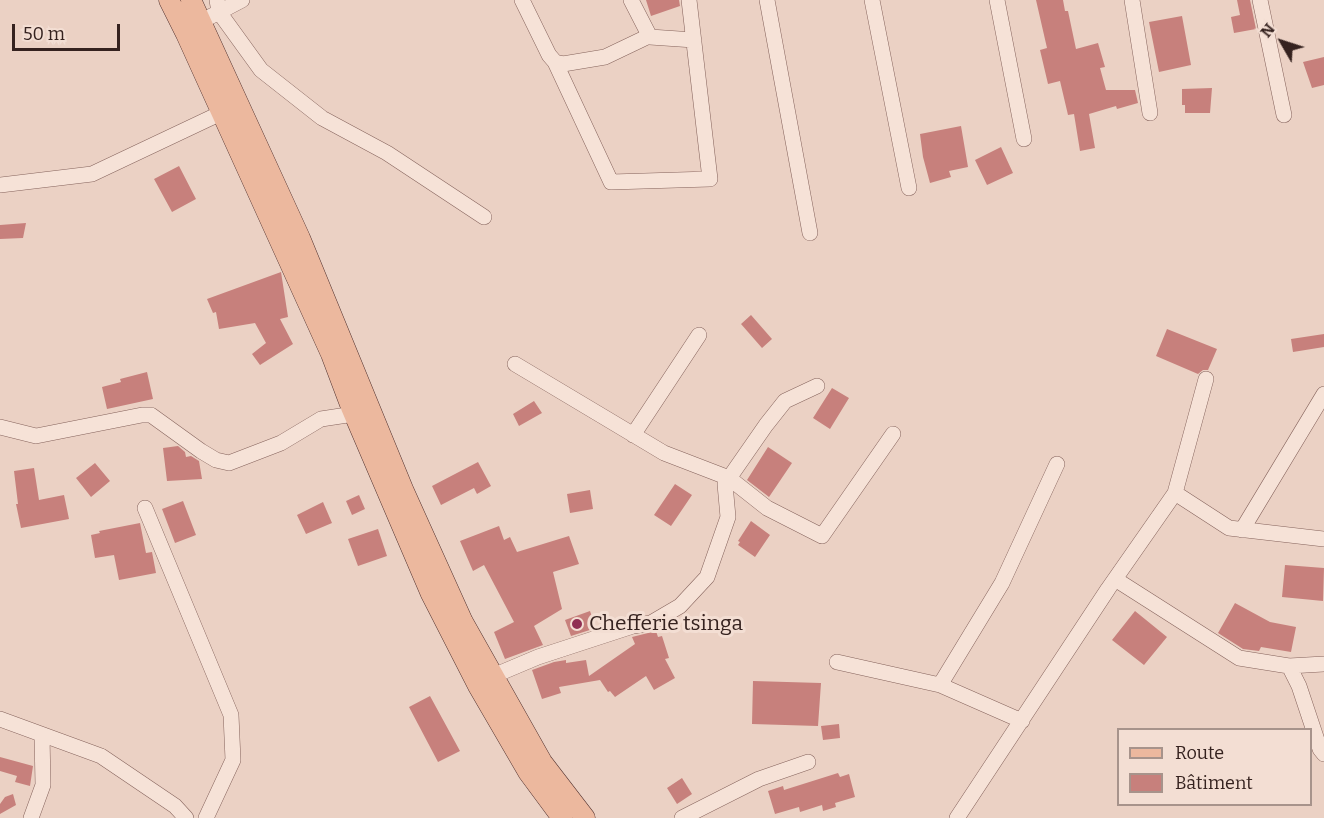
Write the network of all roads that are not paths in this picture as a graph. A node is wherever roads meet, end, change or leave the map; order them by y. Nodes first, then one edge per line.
1 (169, 0) edge
2 (191, 0) edge
3 (242, 0) edge
4 (522, 0) edge
5 (631, 0) edge
6 (689, 0) edge
7 (767, 0) edge
8 (872, 0) edge
9 (998, 0) edge
10 (1132, 0) edge
11 (1260, 0) edge
12 (213, 11) edge
13 (649, 36) junction
14 (694, 40) junction
15 (555, 62) junction
16 (221, 113) junction
17 (1150, 113) dead end
18 (1284, 115) dead end
19 (1024, 139) dead end
20 (0, 185) edge
21 (909, 188) dead end
22 (484, 217) dead end
23 (810, 233) dead end
24 (699, 335) dead end
25 (515, 364) dead end
26 (1206, 379) dead end
27 (817, 386) dead end
28 (1324, 394) edge
29 (354, 414) junction
30 (0, 427) edge
31 (893, 434) dead end
32 (633, 435) junction
33 (1057, 464) dead end
34 (729, 478) junction
35 (1175, 493) junction
36 (145, 508) dead end
37 (1242, 530) junction
38 (1324, 539) edge
39 (1115, 579) junction
40 (837, 662) dead end
41 (1324, 664) edge
42 (1289, 666) junction
43 (494, 676) junction
44 (940, 686) junction
45 (0, 719) edge
46 (1022, 721) junction
47 (42, 735) junction
48 (1324, 754) edge
49 (808, 762) dead end
50 (31, 818) edge
51 (186, 818) edge
52 (206, 818) edge
53 (562, 818) edge
54 (585, 818) edge
55 (682, 818) edge
56 (957, 818) edge

1 - 16 main road
2 - 12 main road
3 - 12 street
4 - 15 street
5 - 13 street
6 - 14 street
7 - 23 street
8 - 21 street
9 - 19 street
10 - 17 street
11 - 18 street
12 - 22 street
12 - 43 main road
13 - 14 street
13 - 15 street
14 - 15 street
16 - 20 street
16 - 29 main road
24 - 32 street
25 - 32 street
26 - 35 street
27 - 34 street
28 - 37 street
29 - 30 street
29 - 53 main road
31 - 34 street
32 - 34 street
33 - 44 street
34 - 43 street
35 - 37 street
35 - 39 street
36 - 52 street
37 - 38 street
39 - 42 street
39 - 46 street
40 - 44 street
41 - 42 street
42 - 48 street
43 - 54 main road
44 - 46 street
45 - 47 street
46 - 56 street
47 - 50 street
47 - 51 street
49 - 55 street

